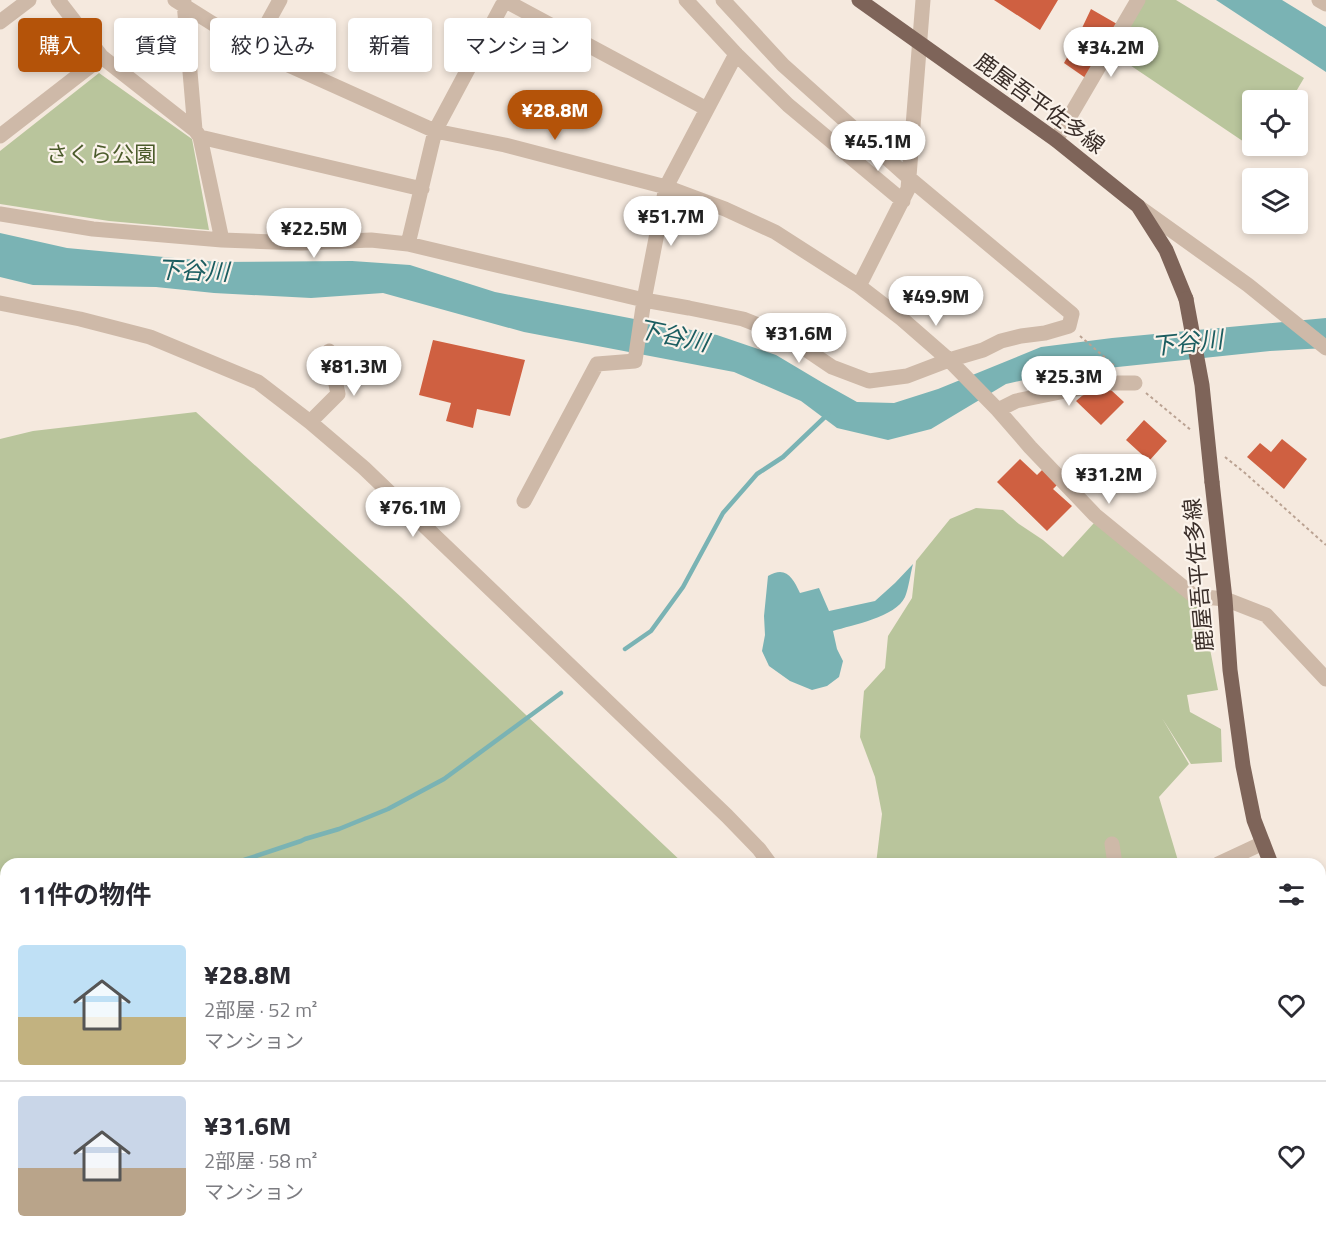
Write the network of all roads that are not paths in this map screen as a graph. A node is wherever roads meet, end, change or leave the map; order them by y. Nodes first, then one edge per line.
1 (29, 0) edge
2 (58, 0) edge
3 (280, 0) edge
4 (504, 0) edge
5 (686, 0) edge
6 (723, 0) edge
7 (859, 0) edge
8 (923, 0) edge
9 (1138, 0) edge
10 (1319, 0) edge
11 (181, 2) edge
12 (1326, 4) edge
13 (72, 18) edge
14 (270, 18) edge
15 (210, 21) edge
16 (0, 22) edge
17 (920, 43) junction
18 (736, 54) junction
19 (102, 57) edge
20 (83, 72) edge
21 (304, 72) edge
22 (707, 109) junction
23 (435, 131) junction
24 (197, 134) junction
25 (0, 136) edge
26 (1056, 140) junction
27 (909, 178) junction
28 (666, 187) junction
29 (422, 189) junction
30 (903, 201) junction
31 (1138, 206) junction
32 (0, 214) edge
33 (222, 240) junction
34 (408, 244) junction
35 (860, 286) junction
36 (644, 300) junction
37 (0, 303) edge
38 (1326, 348) edge
39 (329, 351) dead end
40 (949, 360) junction
41 (1135, 383) road end
42 (998, 410) junction
43 (310, 422) junction
44 (524, 501) dead end
45 (1225, 599) junction
46 (1326, 679) edge
47 (1263, 843) junction
48 (1112, 844) dead end
49 (766, 858) edge
50 (1113, 858) edge
51 (1231, 858) edge
52 (1269, 858) edge

1 - 16 street
2 - 13 street
3 - 14 street
4 - 22 street
4 - 23 street
5 - 18 street
6 - 27 street
7 - 17 main road, 鹿屋吾平佐多線
8 - 17 street
9 - 26 street
10 - 12 street
11 - 15 street
11 - 24 street
17 - 26 main road, 鹿屋吾平佐多線
17 - 27 street
18 - 22 street
18 - 30 street
19 - 24 street
20 - 25 street
21 - 23 street
22 - 28 street
23 - 28 street
23 - 29 street
24 - 29 street
24 - 33 street
26 - 31 main road, 鹿屋吾平佐多線
27 - 30 street
27 - 40 street
28 - 35 street
28 - 36 street
29 - 34 street
30 - 35 street
31 - 38 street
31 - 45 main road, 鹿屋吾平佐多線, bridge
32 - 33 street
33 - 34 street
34 - 36 street
35 - 40 street
36 - 40 street
36 - 44 street
37 - 43 street
39 - 43 street
40 - 42 street
41 - 42 street
42 - 45 street
43 - 49 street
45 - 46 street
45 - 47 main road, 鹿屋吾平佐多線
47 - 51 street
47 - 52 main road, 鹿屋吾平佐多線
48 - 50 street

